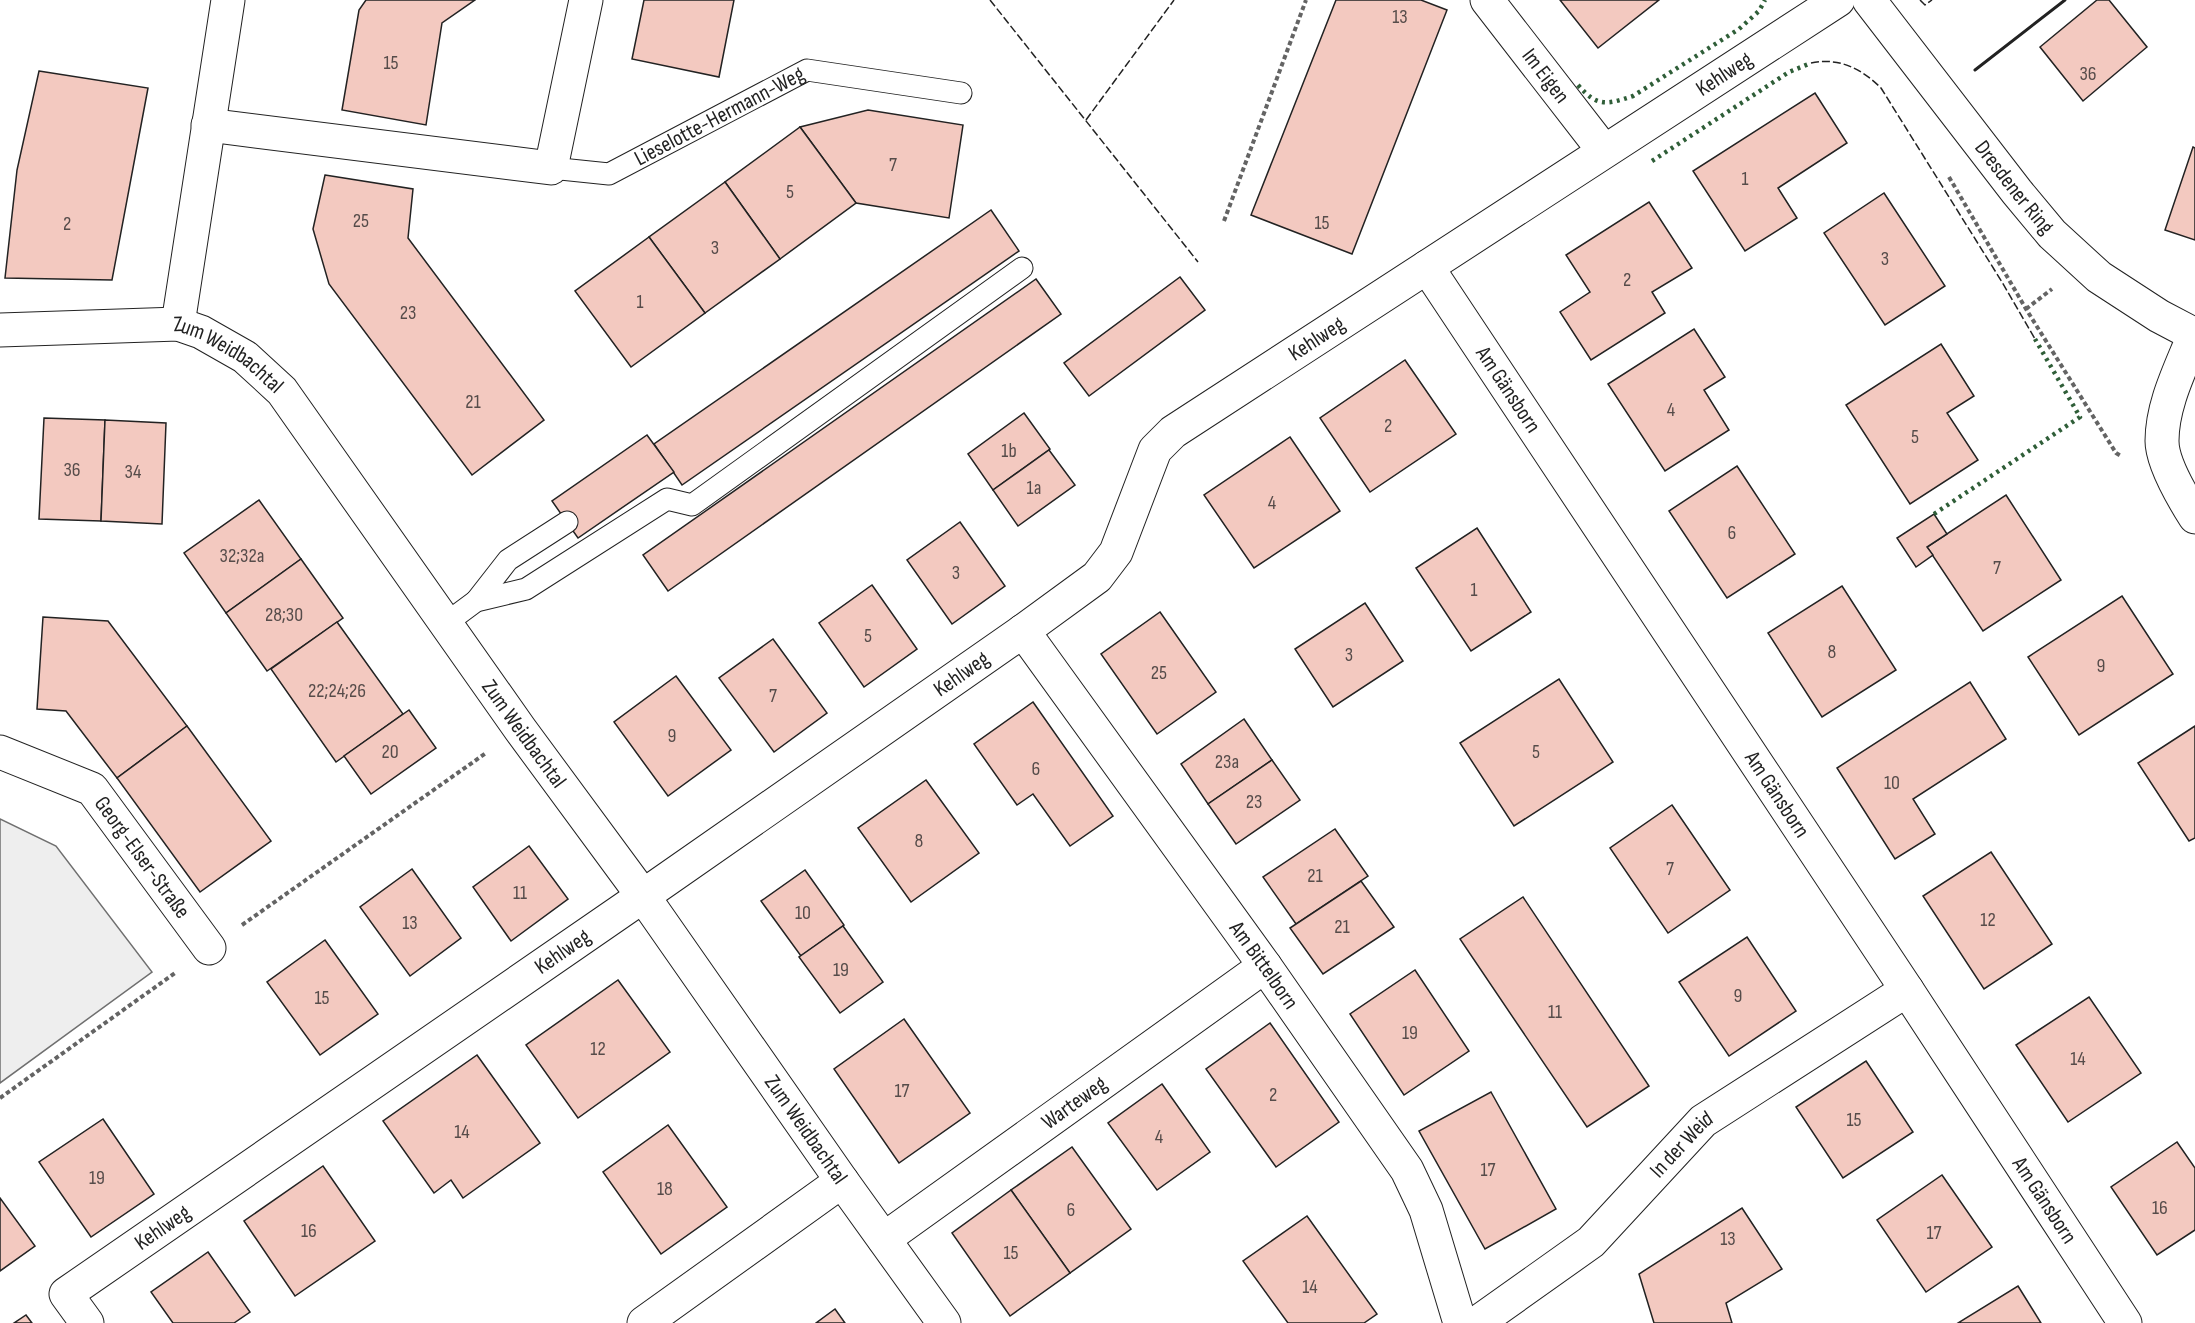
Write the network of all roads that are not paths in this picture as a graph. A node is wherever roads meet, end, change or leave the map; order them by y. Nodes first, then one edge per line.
1 (228, 0) edge
2 (586, 0) edge
3 (1487, 0) edge
4 (1838, 0) edge
5 (1869, 0) edge
6 (961, 93) dead end
7 (208, 125) junction
8 (1604, 152) junction
9 (550, 168) junction
10 (1427, 267) junction
11 (1022, 268) dead end
12 (178, 324) junction
13 (0, 330) edge
14 (2194, 335) edge
15 (2195, 517) edge
16 (567, 522) dead end
17 (476, 601) junction
18 (445, 624) junction
19 (1023, 631) junction
20 (0, 752) edge
21 (644, 896) junction
22 (209, 948) road end
23 (1265, 966) junction
24 (1907, 990) junction
25 (842, 1181) junction
26 (884, 1239) junction
27 (87, 1323) edge
28 (644, 1323) edge
29 (944, 1323) edge
30 (1460, 1323) edge
31 (1477, 1323) edge
32 (2125, 1323) edge

1 - 7 street
2 - 9 street
3 - 8 street, Im Eigen
4 - 8 street, Kehlweg
5 - 14 street, Dresdener Ring
6 - 9 lane, Lieselotte-Hermann-Weg
7 - 9 street, Lieselotte-Hermann-Weg
7 - 12 street
8 - 10 street, Kehlweg
10 - 19 street, Kehlweg
10 - 24 street, Am Gänsborn
11 - 17 lane
12 - 13 street, Zum Weidbachtal
12 - 18 street, Zum Weidbachtal
14 - 15 street
16 - 17 lane
17 - 18 lane
18 - 21 street, Zum Weidbachtal
19 - 21 street, Kehlweg
19 - 23 street, Am Bittelborn
20 - 22 street, Georg-Elser-Straße
21 - 25 street, Zum Weidbachtal
21 - 27 street, Kehlweg
23 - 26 street, Warteweg
23 - 30 street, Am Bittelborn
24 - 31 street, In der Weid
24 - 32 street, Am Gänsborn
25 - 26 street, Zum Weidbachtal
25 - 28 street
26 - 29 street, Zum Weidbachtal

